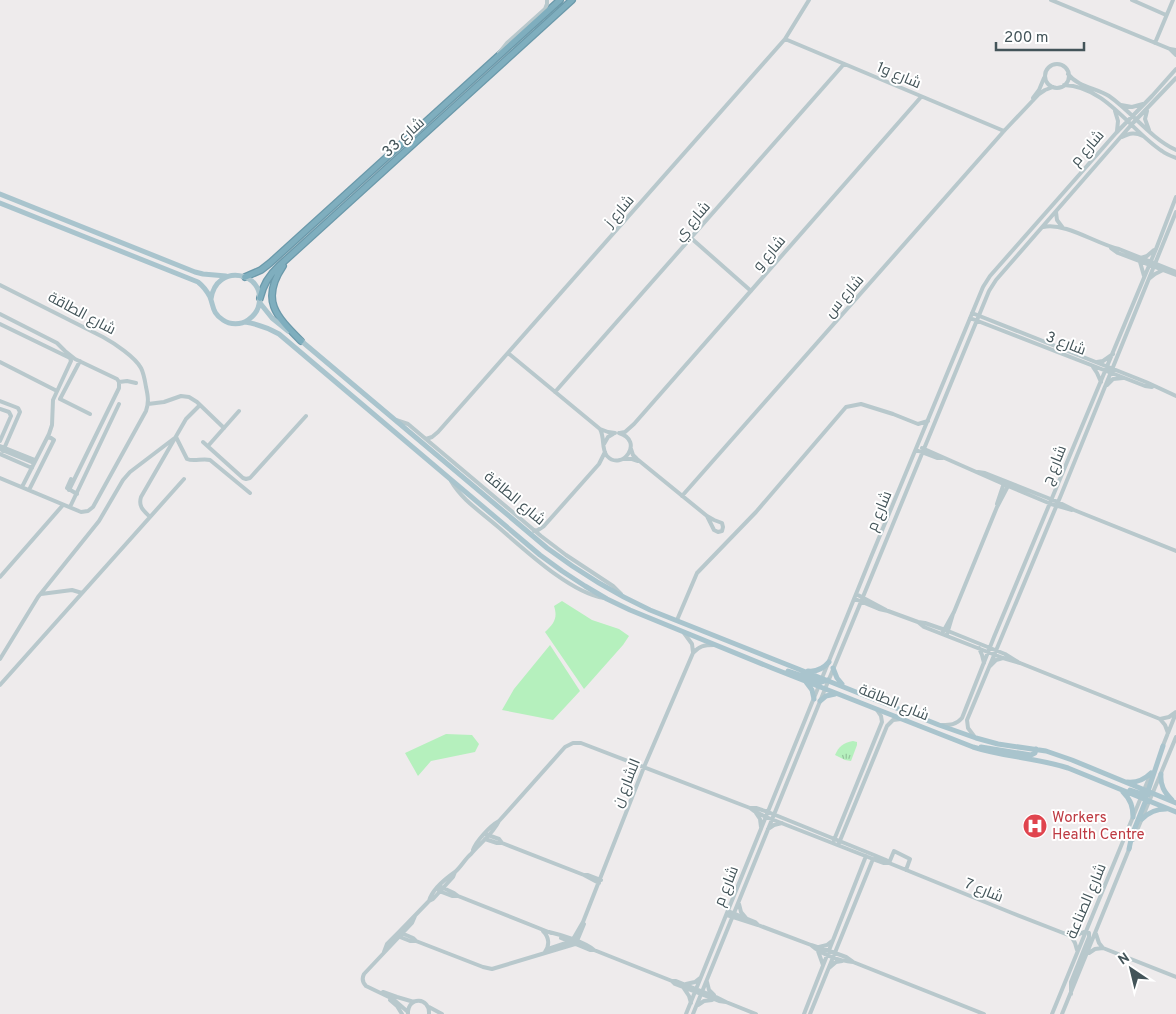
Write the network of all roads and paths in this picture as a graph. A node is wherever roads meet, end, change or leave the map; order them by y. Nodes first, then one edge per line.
1 (547, 0) edge
2 (560, 0) edge
3 (572, 0) edge
4 (809, 0) edge
5 (1051, 0) edge
6 (1134, 0) edge
7 (1173, 0) edge
8 (1056, 1) edge
9 (1166, 14) junction
10 (786, 39) junction
11 (1155, 43) junction
12 (1170, 49) junction
13 (1176, 50) edge
14 (1176, 55) edge
15 (497, 58) junction
16 (844, 64) junction
17 (1176, 68) edge
18 (1068, 74) junction
19 (1045, 78) junction
20 (1176, 78) edge
21 (1064, 85) junction
22 (1052, 87) junction
23 (922, 97) junction
24 (1145, 102) junction
25 (1119, 105) junction
26 (1148, 107) junction
27 (1114, 109) junction
28 (1022, 111) junction
29 (1132, 116) junction
30 (1128, 120) junction
31 (1136, 120) junction
32 (1132, 124) junction
33 (1004, 131) junction
34 (1116, 132) junction
35 (1152, 134) junction
36 (1146, 138) junction
37 (1118, 140) junction
38 (1176, 150) edge
39 (1176, 158) edge
40 (0, 194) edge
41 (1176, 197) edge
42 (0, 203) edge
43 (1056, 212) junction
44 (1176, 212) edge
45 (1043, 227) junction
46 (1062, 228) junction
47 (1028, 233) junction
48 (692, 238) junction
49 (1034, 238) junction
50 (1156, 249) junction
51 (295, 252) junction
52 (1159, 255) junction
53 (1141, 260) junction
54 (1150, 264) junction
55 (1155, 265) junction
56 (1163, 269) junction
57 (1176, 274) edge
58 (227, 276) junction
59 (245, 277) junction
60 (1144, 277) junction
61 (1149, 279) junction
62 (0, 285) edge
63 (751, 291) junction
64 (211, 299) junction
65 (260, 301) junction
66 (982, 310) junction
67 (972, 313) junction
68 (0, 314) edge
69 (970, 318) junction
70 (979, 318) junction
71 (245, 322) junction
72 (989, 322) junction
73 (0, 324) edge
74 (974, 329) junction
75 (301, 341) junction
76 (508, 353) junction
77 (1113, 354) junction
78 (1117, 357) junction
79 (80, 361) junction
80 (0, 362) edge
81 (1093, 364) junction
82 (1106, 369) junction
83 (1112, 371) junction
84 (1123, 375) junction
85 (119, 382) junction
86 (1101, 382) junction
87 (136, 383) dead end
88 (1105, 386) junction
89 (57, 391) junction
90 (555, 392) junction
91 (1176, 396) edge
92 (0, 401) edge
93 (119, 404) dead end
94 (148, 404) junction
95 (200, 405) junction
96 (0, 409) edge
97 (239, 411) dead end
98 (90, 414) dead end
99 (306, 416) dead end
100 (394, 419) junction
101 (928, 421) junction
102 (634, 424) junction
103 (918, 424) junction
104 (224, 428) junction
105 (600, 429) junction
106 (438, 432) junction
107 (618, 433) junction
108 (923, 433) junction
109 (48, 437) junction
110 (176, 437) junction
111 (928, 437) junction
112 (426, 439) junction
113 (630, 440) junction
114 (0, 441) edge
115 (203, 442) dead end
116 (604, 444) junction
117 (433, 445) junction
118 (208, 446) junction
119 (917, 448) junction
120 (1, 449) edge
121 (631, 449) junction
122 (923, 450) junction
123 (605, 452) junction
124 (932, 454) junction
125 (611, 459) junction
126 (624, 459) junction
127 (640, 462) junction
128 (918, 463) junction
129 (34, 464) junction
130 (599, 464) junction
131 (0, 478) edge
132 (71, 478) dead end
133 (184, 479) dead end
134 (1006, 484) junction
135 (22, 487) junction
136 (900, 489) junction
137 (29, 490) junction
138 (69, 490) junction
139 (906, 491) junction
140 (1056, 491) junction
141 (77, 494) junction
142 (250, 494) dead end
143 (1061, 495) junction
144 (682, 496) junction
145 (1041, 497) junction
146 (1051, 502) junction
147 (63, 504) junction
148 (1057, 504) junction
149 (70, 507) junction
150 (1064, 507) junction
151 (1047, 513) junction
152 (707, 516) junction
153 (1052, 516) junction
154 (150, 517) junction
155 (544, 526) junction
156 (534, 531) junction
157 (541, 536) junction
158 (1176, 551) edge
159 (872, 557) junction
160 (879, 560) junction
161 (1024, 569) junction
162 (1030, 571) junction
163 (0, 577) edge
164 (867, 588) junction
165 (82, 593) junction
166 (41, 594) junction
167 (622, 596) junction
168 (856, 596) junction
169 (862, 600) junction
170 (871, 604) junction
171 (1008, 606) junction
172 (1013, 609) junction
173 (857, 612) junction
174 (677, 620) junction
175 (918, 622) junction
176 (949, 623) junction
177 (936, 627) junction
178 (684, 632) junction
179 (945, 633) junction
180 (958, 635) junction
181 (994, 637) junction
182 (999, 642) junction
183 (717, 646) junction
184 (980, 647) junction
185 (989, 650) junction
186 (995, 652) junction
187 (693, 653) junction
188 (1004, 656) junction
189 (0, 659) edge
190 (755, 660) junction
191 (830, 662) junction
192 (984, 663) junction
193 (834, 668) junction
194 (989, 668) junction
195 (804, 671) junction
196 (803, 680) junction
197 (824, 683) junction
198 (0, 685) edge
199 (844, 686) junction
200 (976, 692) junction
201 (838, 693) junction
202 (817, 700) junction
203 (876, 700) junction
204 (876, 708) junction
205 (1176, 712) edge
206 (1160, 718) junction
207 (902, 719) junction
208 (939, 725) junction
209 (1168, 733) junction
210 (1176, 737) edge
211 (976, 738) junction
212 (1163, 746) junction
213 (973, 747) junction
214 (1036, 750) junction
215 (644, 767) junction
216 (1152, 773) junction
217 (1161, 774) junction
218 (858, 779) junction
219 (1098, 780) junction
220 (1123, 781) junction
221 (865, 782) junction
222 (1119, 788) junction
223 (1147, 796) junction
224 (772, 801) junction
225 (1175, 803) edge
226 (777, 807) junction
227 (1168, 809) junction
228 (758, 811) junction
229 (1176, 812) edge
230 (767, 815) junction
231 (773, 817) junction
232 (1133, 817) junction
233 (1142, 819) junction
234 (782, 820) junction
235 (761, 828) junction
236 (768, 829) junction
237 (485, 836) junction
238 (833, 841) junction
239 (839, 843) junction
240 (1129, 849) junction
241 (867, 854) junction
242 (874, 857) junction
243 (889, 863) junction
244 (747, 864) junction
245 (753, 866) junction
246 (906, 870) junction
247 (600, 881) junction
248 (439, 889) junction
249 (738, 903) junction
250 (728, 913) junction
251 (733, 915) junction
252 (746, 920) junction
253 (728, 928) junction
254 (542, 930) junction
255 (1086, 931) junction
256 (399, 934) junction
257 (1096, 934) junction
258 (1071, 936) junction
259 (834, 939) junction
260 (840, 941) junction
261 (574, 942) junction
262 (1103, 948) junction
263 (819, 949) junction
264 (546, 952) junction
265 (1077, 952) junction
266 (828, 953) junction
267 (834, 955) junction
268 (1086, 957) junction
269 (845, 959) junction
270 (823, 965) junction
271 (828, 969) junction
272 (703, 974) junction
273 (1176, 977) edge
274 (707, 980) junction
275 (684, 986) junction
276 (369, 987) junction
277 (696, 991) junction
278 (702, 993) junction
279 (1071, 994) junction
280 (385, 995) junction
281 (715, 998) junction
282 (414, 1002) junction
283 (691, 1003) junction
284 (696, 1006) junction
285 (428, 1007) junction
286 (408, 1013) edge
287 (402, 1014) edge
288 (428, 1014) edge
289 (442, 1014) edge
290 (686, 1014) edge
291 (693, 1014) edge
292 (756, 1014) edge
293 (804, 1014) edge
294 (810, 1014) edge
295 (984, 1014) edge
296 (1052, 1014) edge
297 (1062, 1014) edge

1 - 15 street
2 - 15 highway, شارع 33
3 - 51 highway, شارع 33
4 - 10 street, شارع ز
5 - 8 street
6 - 9 street
7 - 9 street
8 - 11 street
9 - 11 street
10 - 16 street, شارع و1
10 - 76 street, شارع ز
11 - 12 street
12 - 13 street
12 - 14 street
15 - 59 highway, شارع 33
16 - 23 street, شارع و1
16 - 48 street, شارع ي
17 - 24 street, شارع م
18 - 19 street
18 - 21 street
18 - 25 street
19 - 22 street
19 - 28 street, شارع س
20 - 26 street, شارع م
21 - 22 street
21 - 27 street
22 - 28 street, شارع س
23 - 33 street, شارع و1
23 - 63 street, شارع و
24 - 25 street
24 - 29 street, شارع م
25 - 29 street
26 - 31 street, شارع م
26 - 35 street
27 - 30 street
27 - 34 street
28 - 33 street, شارع س
29 - 30 street, شارع م
29 - 31 street
30 - 32 street
30 - 34 street, شارع م
31 - 32 street, شارع م
31 - 35 street
32 - 36 street
32 - 37 street, شارع م
33 - 144 street, شارع س
34 - 47 street, شارع م
35 - 38 street
36 - 37 street
36 - 39 street
37 - 43 street, شارع م
40 - 58 main road
41 - 50 street, شارع ج
42 - 64 main road
43 - 45 street, شارع م
43 - 46 street
44 - 52 street, شارع ج
45 - 46 street
45 - 49 street, شارع م
46 - 53 street
47 - 49 street
47 - 67 street, شارع م
48 - 63 street
48 - 90 street, شارع ي
49 - 66 street, شارع م
50 - 53 street
50 - 54 street, شارع ج
51 - 65 highway, شارع 33
51 - 75 highway
52 - 55 street, شارع ج
52 - 56 street
53 - 54 street
53 - 60 street
54 - 55 street
54 - 60 street, شارع ج
55 - 56 street
55 - 61 street, شارع ج
56 - 57 street
56 - 61 street
58 - 59 main road
58 - 64 main road
59 - 65 main road
60 - 77 street, شارع ج
61 - 78 street, شارع ج
62 - 94 street, شارع الطاقة
63 - 102 street, شارع و
64 - 71 main road
65 - 71 main road
65 - 75 main road, شارع الطاقة
66 - 70 street, شارع م
66 - 72 street
67 - 69 street, شارع م
67 - 70 street, شارع 3
68 - 79 street
69 - 70 street, شارع 3
69 - 101 street, شارع م
70 - 72 street, شارع 3
70 - 74 street, شارع م
71 - 178 main road, شارع الطاقة
72 - 74 street
72 - 81 street, شارع 3
73 - 89 street
74 - 111 street, شارع م
75 - 100 main road, شارع الطاقة
76 - 90 street
76 - 106 street, شارع ز
77 - 81 street
77 - 82 street, شارع ج
78 - 83 street, شارع ج
78 - 84 street
79 - 85 street
79 - 98 street
80 - 89 street
81 - 82 street, شارع 3
81 - 86 street
82 - 83 street, شارع 3
82 - 86 street, شارع ج
83 - 84 street, شارع 3
83 - 88 street, شارع ج
84 - 88 street
84 - 91 street, شارع 3
85 - 87 street
85 - 138 street
86 - 140 street, شارع ج
88 - 143 street, شارع ج
89 - 109 street
90 - 105 street
92 - 120 street
93 - 141 street
94 - 95 street
94 - 149 street
95 - 104 street
95 - 110 street
96 - 114 street
97 - 104 street
99 - 118 street
100 - 112 street, شارع الطاقة
100 - 167 main road, شارع الطاقة
101 - 103 street
101 - 108 street, شارع م
102 - 107 street, شارع و
102 - 113 street, شارع و
103 - 108 street
103 - 174 street
104 - 118 street
105 - 107 street
105 - 116 street
106 - 112 street, شارع ز
106 - 117 street, شارع ز
107 - 113 street
107 - 116 street
108 - 119 street, شارع م
109 - 129 street
109 - 137 street
110 - 142 street
110 - 154 street
110 - 166 street
111 - 122 street, شارع م
111 - 124 street
112 - 117 street, شارع الطاقة
113 - 121 street
115 - 118 street
116 - 123 street
117 - 156 street, شارع الطاقة
119 - 122 street
119 - 136 street, شارع م
120 - 129 street
120 - 129 street
121 - 126 street
121 - 127 street
122 - 124 street
122 - 128 street, شارع م
123 - 125 street
123 - 130 street
124 - 128 street
124 - 134 street
125 - 126 street
125 - 130 street
126 - 127 street
127 - 144 street
128 - 139 street, شارع م
129 - 135 street
130 - 155 street
131 - 135 street
132 - 138 street
133 - 154 street
134 - 145 street
134 - 176 street
135 - 137 street
136 - 139 street
136 - 159 street, شارع م
137 - 147 street
138 - 141 street
139 - 160 street, شارع م
140 - 145 street
140 - 146 street, شارع ج
141 - 149 street
143 - 148 street, شارع ج
143 - 150 street
144 - 152 street
145 - 146 street
145 - 151 street
146 - 148 street
146 - 151 street, شارع ج
147 - 149 street
147 - 163 street
148 - 150 street
148 - 153 street, شارع ج
150 - 153 street
150 - 158 street
151 - 161 street, شارع ج
152 - 152 street
153 - 162 street, شارع ج
154 - 165 street
155 - 156 street
155 - 157 street
156 - 157 street, شارع الطاقة
157 - 167 street, شارع الطاقة
159 - 160 street
159 - 168 street, شارع م
160 - 164 street, شارع م
161 - 162 street
161 - 171 street, شارع ج
162 - 172 street, شارع ج
164 - 169 street, شارع م
164 - 170 street
165 - 166 street
165 - 198 street
166 - 189 street
167 - 174 main road, شارع الطاقة
168 - 169 street
168 - 191 street, شارع م
169 - 170 street
169 - 173 street, شارع م
170 - 173 street
170 - 175 street
171 - 172 street
171 - 181 street, شارع ج
172 - 182 street, شارع ج
173 - 193 street, شارع م
174 - 195 main road, شارع الطاقة
175 - 177 street
175 - 179 street
176 - 177 street
176 - 179 street
176 - 180 street
177 - 179 street
178 - 183 main road, شارع الطاقة
178 - 187 street
179 - 180 street
179 - 184 street
180 - 184 street
181 - 184 street
181 - 185 street, شارع ج
182 - 186 street, شارع ج
182 - 188 street
183 - 187 street
183 - 190 main road, شارع الطاقة
184 - 185 street
184 - 192 street
185 - 186 street
185 - 192 street, شارع ج
186 - 188 street
186 - 194 street, شارع ج
187 - 215 street, الشارع ن
188 - 194 street
188 - 206 street
190 - 196 main road, شارع الطاقة
190 - 197 main road
191 - 195 main road
191 - 197 street, شارع م
192 - 200 street, شارع ج
193 - 197 street, شارع م
193 - 199 main road
194 - 200 street, شارع ج
195 - 197 main road, شارع الطاقة
196 - 197 main road, شارع الطاقة
196 - 202 main road
197 - 199 main road, شارع الطاقة
197 - 201 main road, شارع الطاقة
197 - 202 street, شارع م
197 - 203 main road
199 - 203 main road, شارع الطاقة
200 - 208 street, شارع ج
200 - 211 street, شارع ج
201 - 202 main road
201 - 204 main road, شارع الطاقة
202 - 224 street, شارع م
202 - 226 street, شارع م
203 - 208 main road, شارع الطاقة
204 - 207 main road, شارع الطاقة
204 - 218 street
205 - 206 street
205 - 209 street, شارع الصناعة
206 - 209 street
207 - 213 main road, شارع الطاقة
207 - 221 street
208 - 211 main road, شارع الطاقة
209 - 212 street, شارع الصناعة
210 - 217 street, شارع الصناعة
211 - 214 main road, شارع الطاقة
212 - 216 street, شارع الصناعة
212 - 223 main road
213 - 214 main road
213 - 219 main road, شارع الطاقة
214 - 220 main road, شارع الطاقة
215 - 228 street, شارع 7
215 - 237 street, شارع 7
215 - 247 street, الشارع ن
216 - 220 main road
216 - 223 street, شارع الصناعة
217 - 223 street, شارع الصناعة
217 - 225 main road
218 - 221 street
218 - 238 street
219 - 222 main road, شارع الطاقة
219 - 223 main road
220 - 223 main road, شارع الطاقة
221 - 239 street
222 - 223 main road, شارع الطاقة
222 - 232 main road
223 - 225 main road
223 - 227 main road, شارع الطاقة
223 - 232 street, شارع الصناعة
223 - 233 street, شارع الصناعة
223 - 240 main road
224 - 228 street
224 - 230 street, شارع م
226 - 231 street, شارع م
226 - 234 street
227 - 229 main road, شارع الطاقة
227 - 233 main road
228 - 230 street, شارع 7
228 - 235 street
230 - 231 street, شارع 7
230 - 235 street, شارع م
231 - 234 street, شارع 7
231 - 236 street, شارع م
232 - 255 street, شارع الصناعة
233 - 240 street, شارع الصناعة
234 - 236 street
234 - 238 street, شارع 7
235 - 244 street, شارع م
236 - 245 street, شارع م
237 - 247 street
237 - 248 street
238 - 239 street, شارع 7
239 - 241 street, شارع 7
240 - 257 street, شارع الصناعة
241 - 242 street, شارع 7
241 - 259 street
242 - 243 street, شارع 7
242 - 260 street
243 - 246 street, شارع 7
243 - 246 street
244 - 245 street
244 - 250 street, شارع م
245 - 249 street, شارع م
246 - 258 street, شارع 7
247 - 261 street, الشارع ن
248 - 254 street
248 - 256 street
249 - 251 street, شارع م
249 - 252 street
250 - 251 street
250 - 272 street, شارع م
251 - 252 street
251 - 253 street, شارع م
252 - 253 street
252 - 263 street
253 - 274 street, شارع م
254 - 261 street
254 - 264 street
255 - 258 street
255 - 265 street, شارع الصناعة
255 - 279 street
256 - 264 street
256 - 276 street
257 - 262 street
257 - 268 street, شارع الصناعة
258 - 265 street
259 - 263 street
259 - 266 street
260 - 267 street
260 - 269 street
261 - 264 street
261 - 275 street
262 - 268 street
262 - 273 street
263 - 266 street
263 - 270 street
265 - 296 street, شارع الصناعة
266 - 267 street
266 - 270 street
267 - 269 street
267 - 271 street
268 - 279 street, شارع الصناعة
269 - 271 street
269 - 295 street
270 - 293 street
271 - 294 street
272 - 275 street
272 - 277 street, شارع م
274 - 278 street, شارع م
274 - 281 street
275 - 277 street
275 - 283 street
276 - 280 street
276 - 282 street
277 - 278 street
277 - 283 street, شارع م
278 - 281 street
278 - 284 street, شارع م
279 - 297 street, شارع الصناعة
280 - 286 street
280 - 287 street
281 - 284 street
281 - 292 street
282 - 285 street
282 - 286 street
283 - 290 street, شارع م
284 - 291 street, شارع م
285 - 288 street
285 - 289 street

